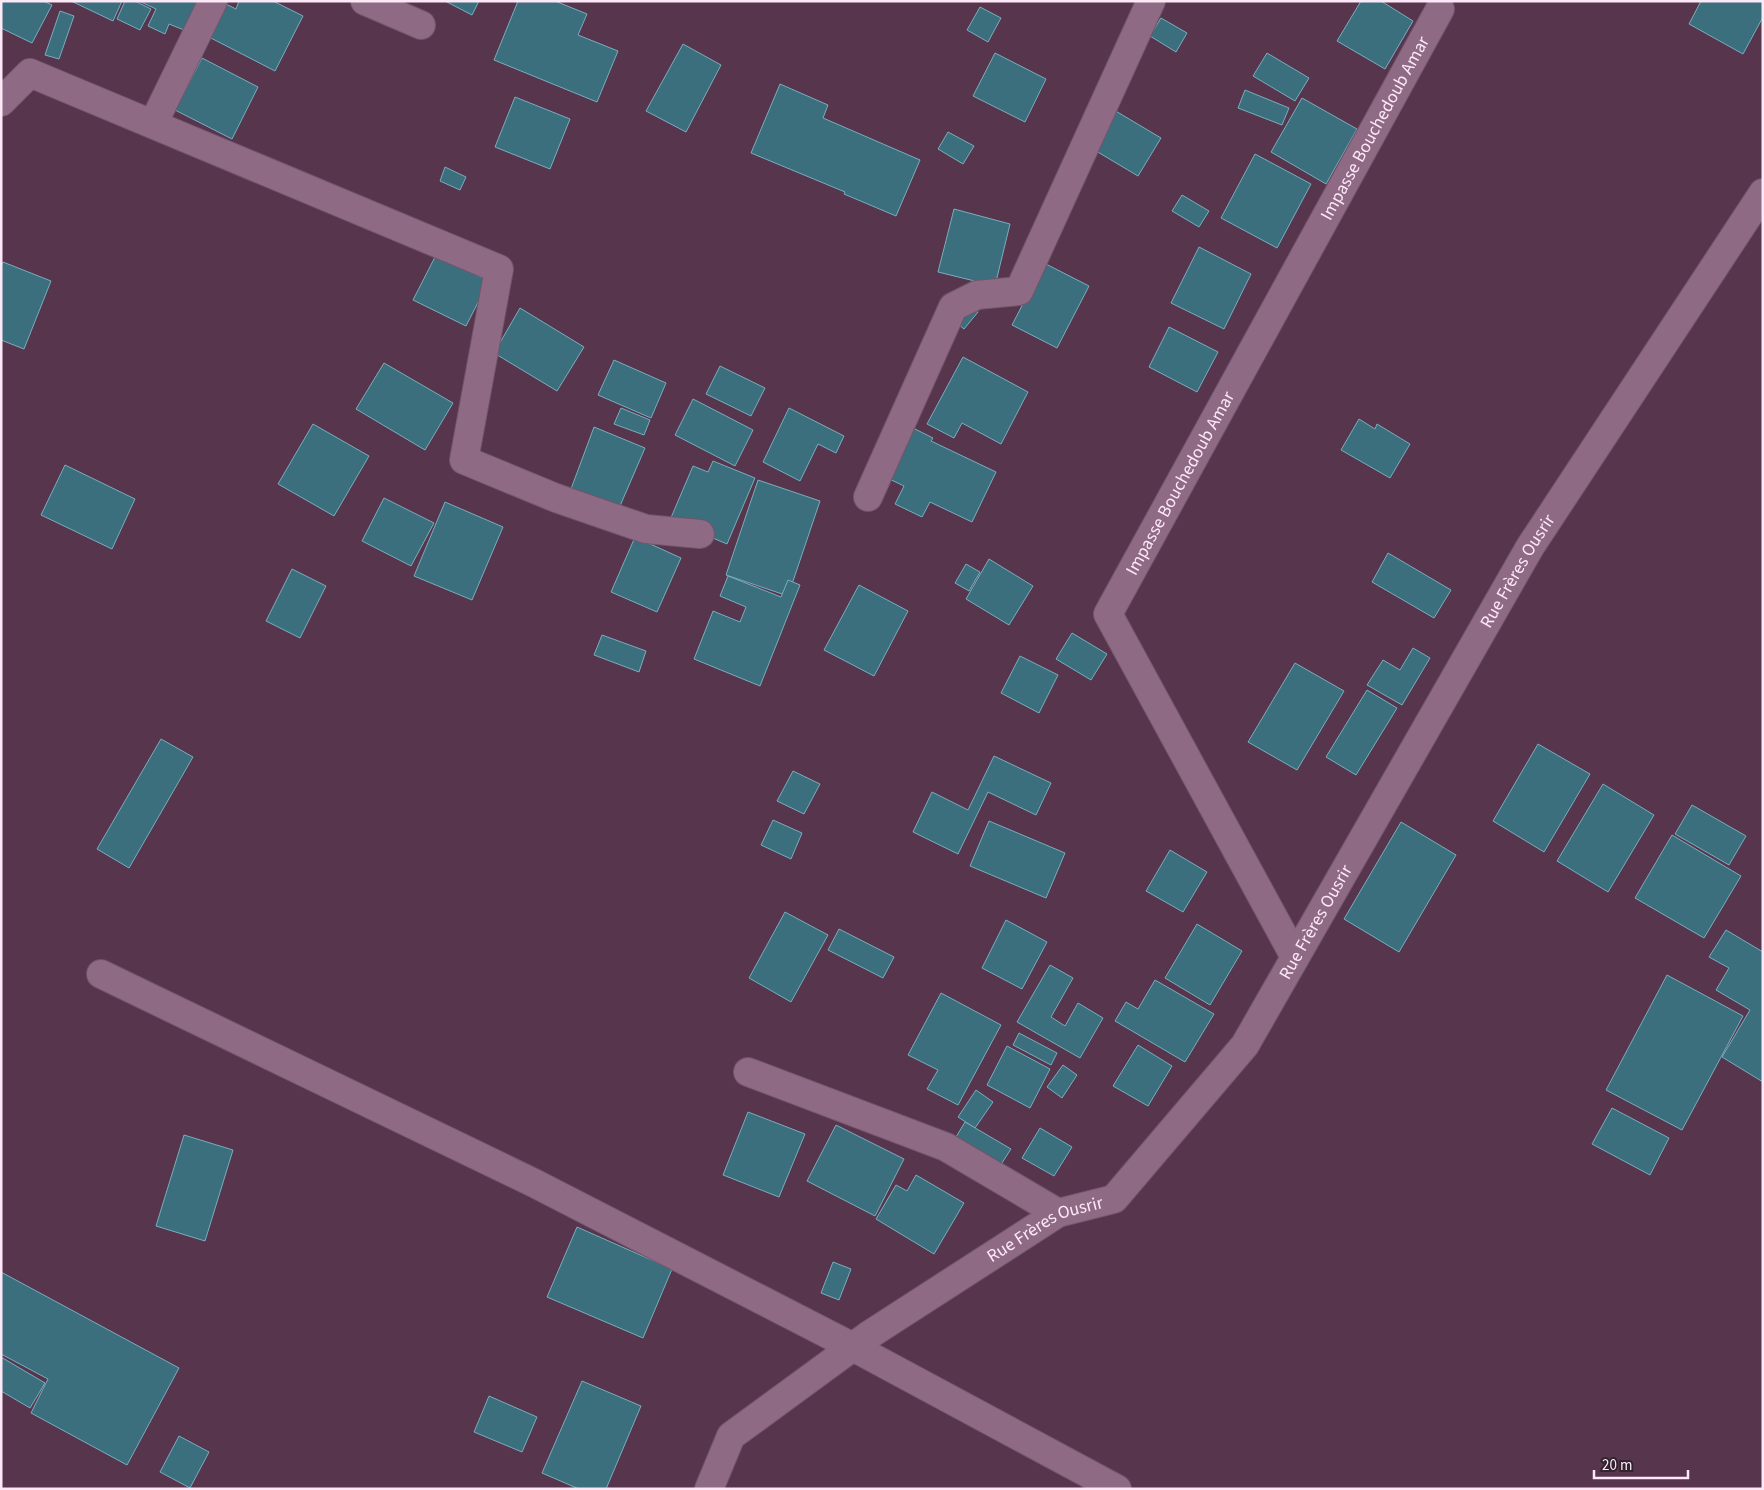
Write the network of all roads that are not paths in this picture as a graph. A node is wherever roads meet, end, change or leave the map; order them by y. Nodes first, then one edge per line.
1 (213, 1) edge
2 (366, 1) edge
3 (1152, 1) edge
4 (1440, 9) dead end
5 (421, 25) dead end
6 (1, 102) edge
7 (153, 124) junction
8 (1763, 193) edge
9 (868, 497) dead end
10 (700, 534) dead end
11 (1295, 957) junction
12 (101, 974) dead end
13 (748, 1072) dead end
14 (1058, 1213) junction
15 (853, 1347) junction
16 (709, 1489) edge
17 (1117, 1489) edge

1 - 7 street
2 - 5 street
3 - 9 street
4 - 11 street, Impasse Bouchedoub Amar
6 - 7 street
7 - 10 street
8 - 11 street, Rue Frères Ousrir
11 - 14 street, Rue Frères Ousrir
12 - 15 street
13 - 14 street
14 - 15 street, Rue Frères Ousrir
15 - 16 street, Rue Frères Ousrir
15 - 17 street

